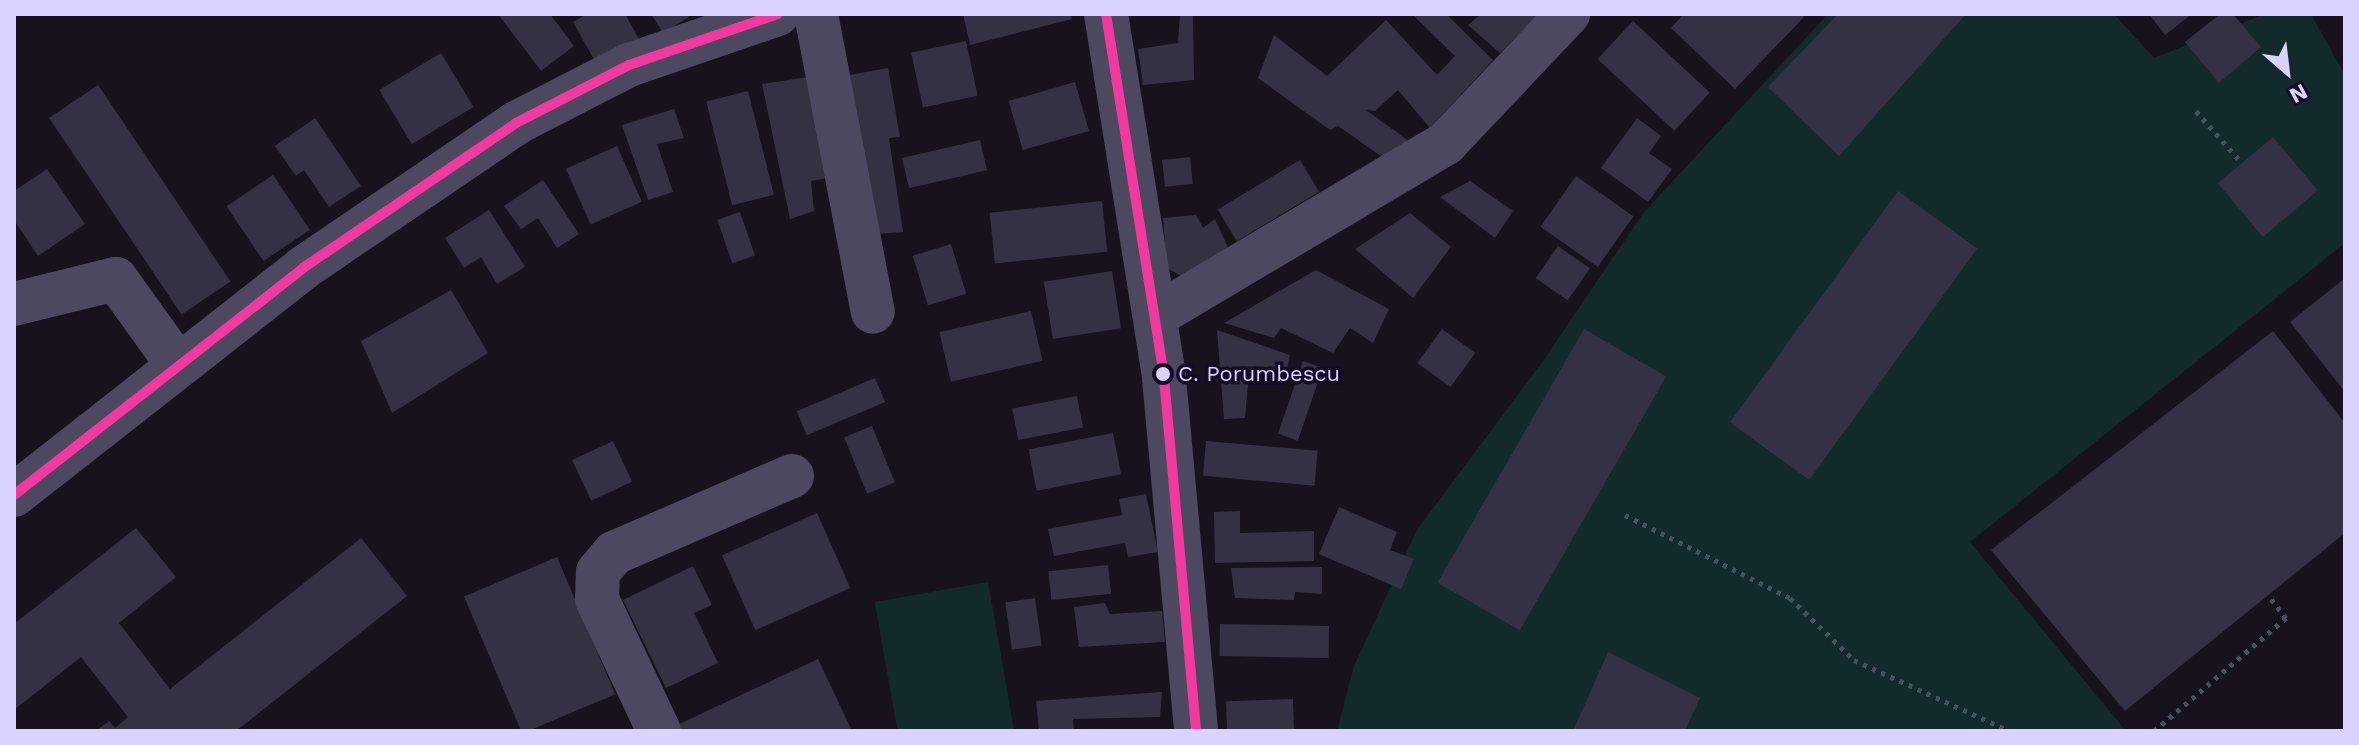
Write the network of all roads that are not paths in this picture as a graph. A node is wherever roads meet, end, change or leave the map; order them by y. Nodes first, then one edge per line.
1 (778, 14) edge
2 (816, 14) edge
3 (1106, 14) edge
4 (1568, 14) edge
5 (14, 304) edge
6 (873, 312) dead end
7 (1155, 316) junction
8 (177, 364) junction
9 (792, 476) dead end
10 (14, 495) edge
11 (659, 731) edge
12 (1196, 731) edge

1 - 8 street
2 - 6 street
3 - 7 street
4 - 7 street
5 - 8 street
7 - 12 street
8 - 10 street
9 - 11 street

